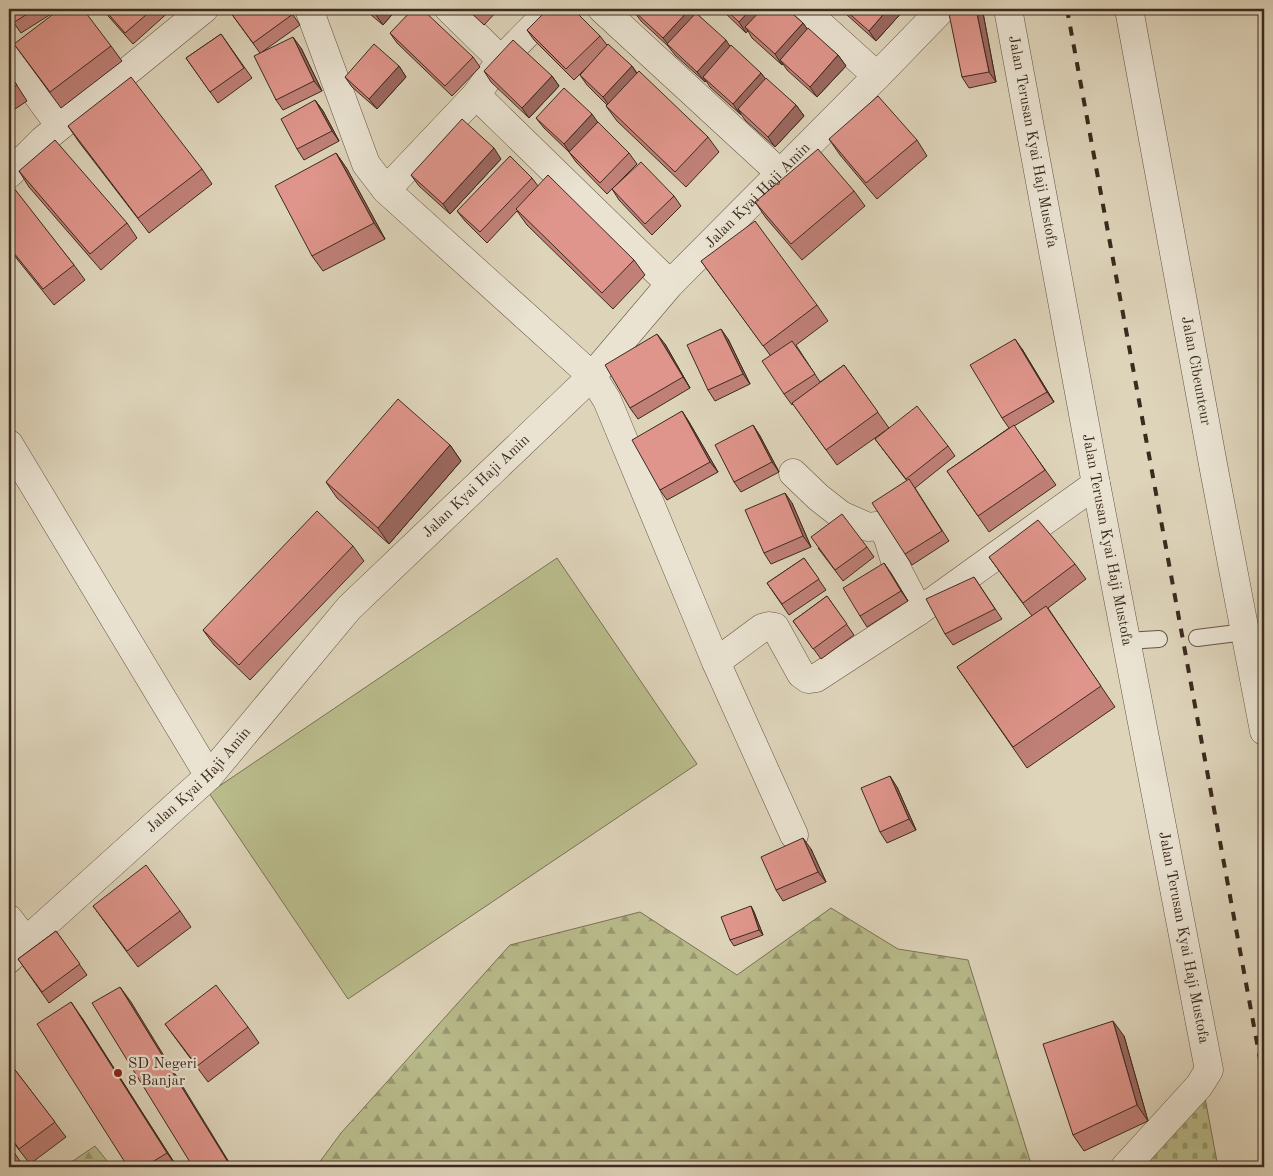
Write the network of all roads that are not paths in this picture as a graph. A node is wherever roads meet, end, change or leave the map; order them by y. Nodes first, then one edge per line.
1 (204, 9) edge
2 (309, 9) edge
3 (450, 9) edge
4 (551, 9) edge
5 (602, 9) edge
6 (803, 9) edge
7 (942, 9) edge
8 (1008, 9) edge
9 (1129, 9) edge
10 (9, 56) edge
11 (501, 60) junction
12 (877, 76) junction
13 (476, 95) junction
14 (60, 126) junction
15 (9, 174) edge
16 (781, 174) junction
17 (386, 190) junction
18 (670, 284) junction
19 (592, 376) junction
20 (9, 444) edge
21 (793, 473) dead end
22 (1096, 484) junction
23 (919, 611) junction
24 (1246, 632) junction
25 (1197, 638) dead end
26 (1159, 639) dead end
27 (1126, 641) junction
28 (716, 662) junction
29 (1264, 731) edge
30 (209, 776) junction
31 (794, 835) dead end
32 (9, 919) edge
33 (17, 950) edge
34 (1125, 1167) edge

1 - 14 street
2 - 17 street
3 - 11 street
4 - 11 street
5 - 16 street
6 - 12 street
7 - 12 street, Jalan Kyai Haji Amin
8 - 22 street, Jalan Terusan Kyai Haji Mustofa
9 - 24 street, Jalan Cibeunteur
10 - 14 street
11 - 13 street
12 - 16 street, Jalan Kyai Haji Amin
13 - 17 street
13 - 18 street
14 - 15 street
16 - 18 street, Jalan Kyai Haji Amin
17 - 19 street
18 - 19 street, Jalan Kyai Haji Amin
19 - 28 street
19 - 30 street, Jalan Kyai Haji Amin
20 - 30 street
21 - 23 street
22 - 23 street
22 - 27 street, Jalan Terusan Kyai Haji Mustofa
23 - 28 street
24 - 25 lane
24 - 29 street, Jalan Cibeunteur
26 - 27 lane
27 - 34 street, Jalan Terusan Kyai Haji Mustofa
28 - 31 street
30 - 33 street, Jalan Kyai Haji Amin
32 - 33 street

